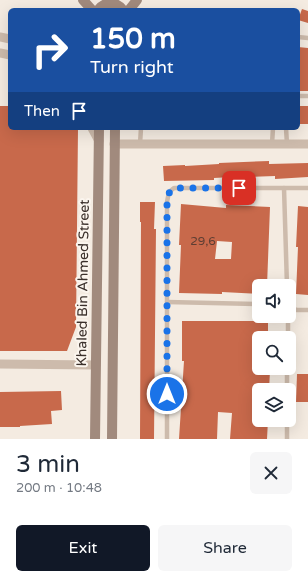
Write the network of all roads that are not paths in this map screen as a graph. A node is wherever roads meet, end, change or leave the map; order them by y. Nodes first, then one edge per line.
1 (83, 0) edge
2 (137, 0) edge
3 (90, 8) edge
4 (100, 8) edge
5 (121, 8) edge
6 (131, 8) edge
7 (93, 130) edge
8 (99, 130) edge
9 (115, 130) edge
10 (141, 130) edge
11 (273, 130) edge
12 (286, 130) edge
13 (99, 141) junction
14 (114, 144) junction
15 (140, 144) junction
16 (272, 144) junction
17 (287, 144) junction
18 (308, 144) edge
19 (284, 188) junction
20 (308, 188) edge
21 (287, 279) edge
22 (167, 302) junction
23 (252, 304) edge
24 (296, 310) edge
25 (308, 310) edge
26 (0, 364) edge
27 (96, 365) junction
28 (287, 427) edge
29 (95, 439) edge
30 (112, 439) edge
31 (167, 439) edge
32 (286, 439) edge

1 - 3 main road
2 - 6 main road
4 - 5 main road
7 - 13 street
8 - 13 main road, Khaled Bin Ahmed Street
9 - 14 main road
10 - 15 lane
11 - 16 lane
12 - 17 lane
13 - 27 main road, Khaled Bin Ahmed Street
14 - 15 street
14 - 30 main road
15 - 16 street
16 - 17 street
17 - 18 street
19 - 20 lane
19 - 21 lane
19 - 22 lane
22 - 23 lane
22 - 31 lane
24 - 25 lane
26 - 27 street
27 - 29 main road, Khaled Bin Ahmed Street
28 - 32 lane

